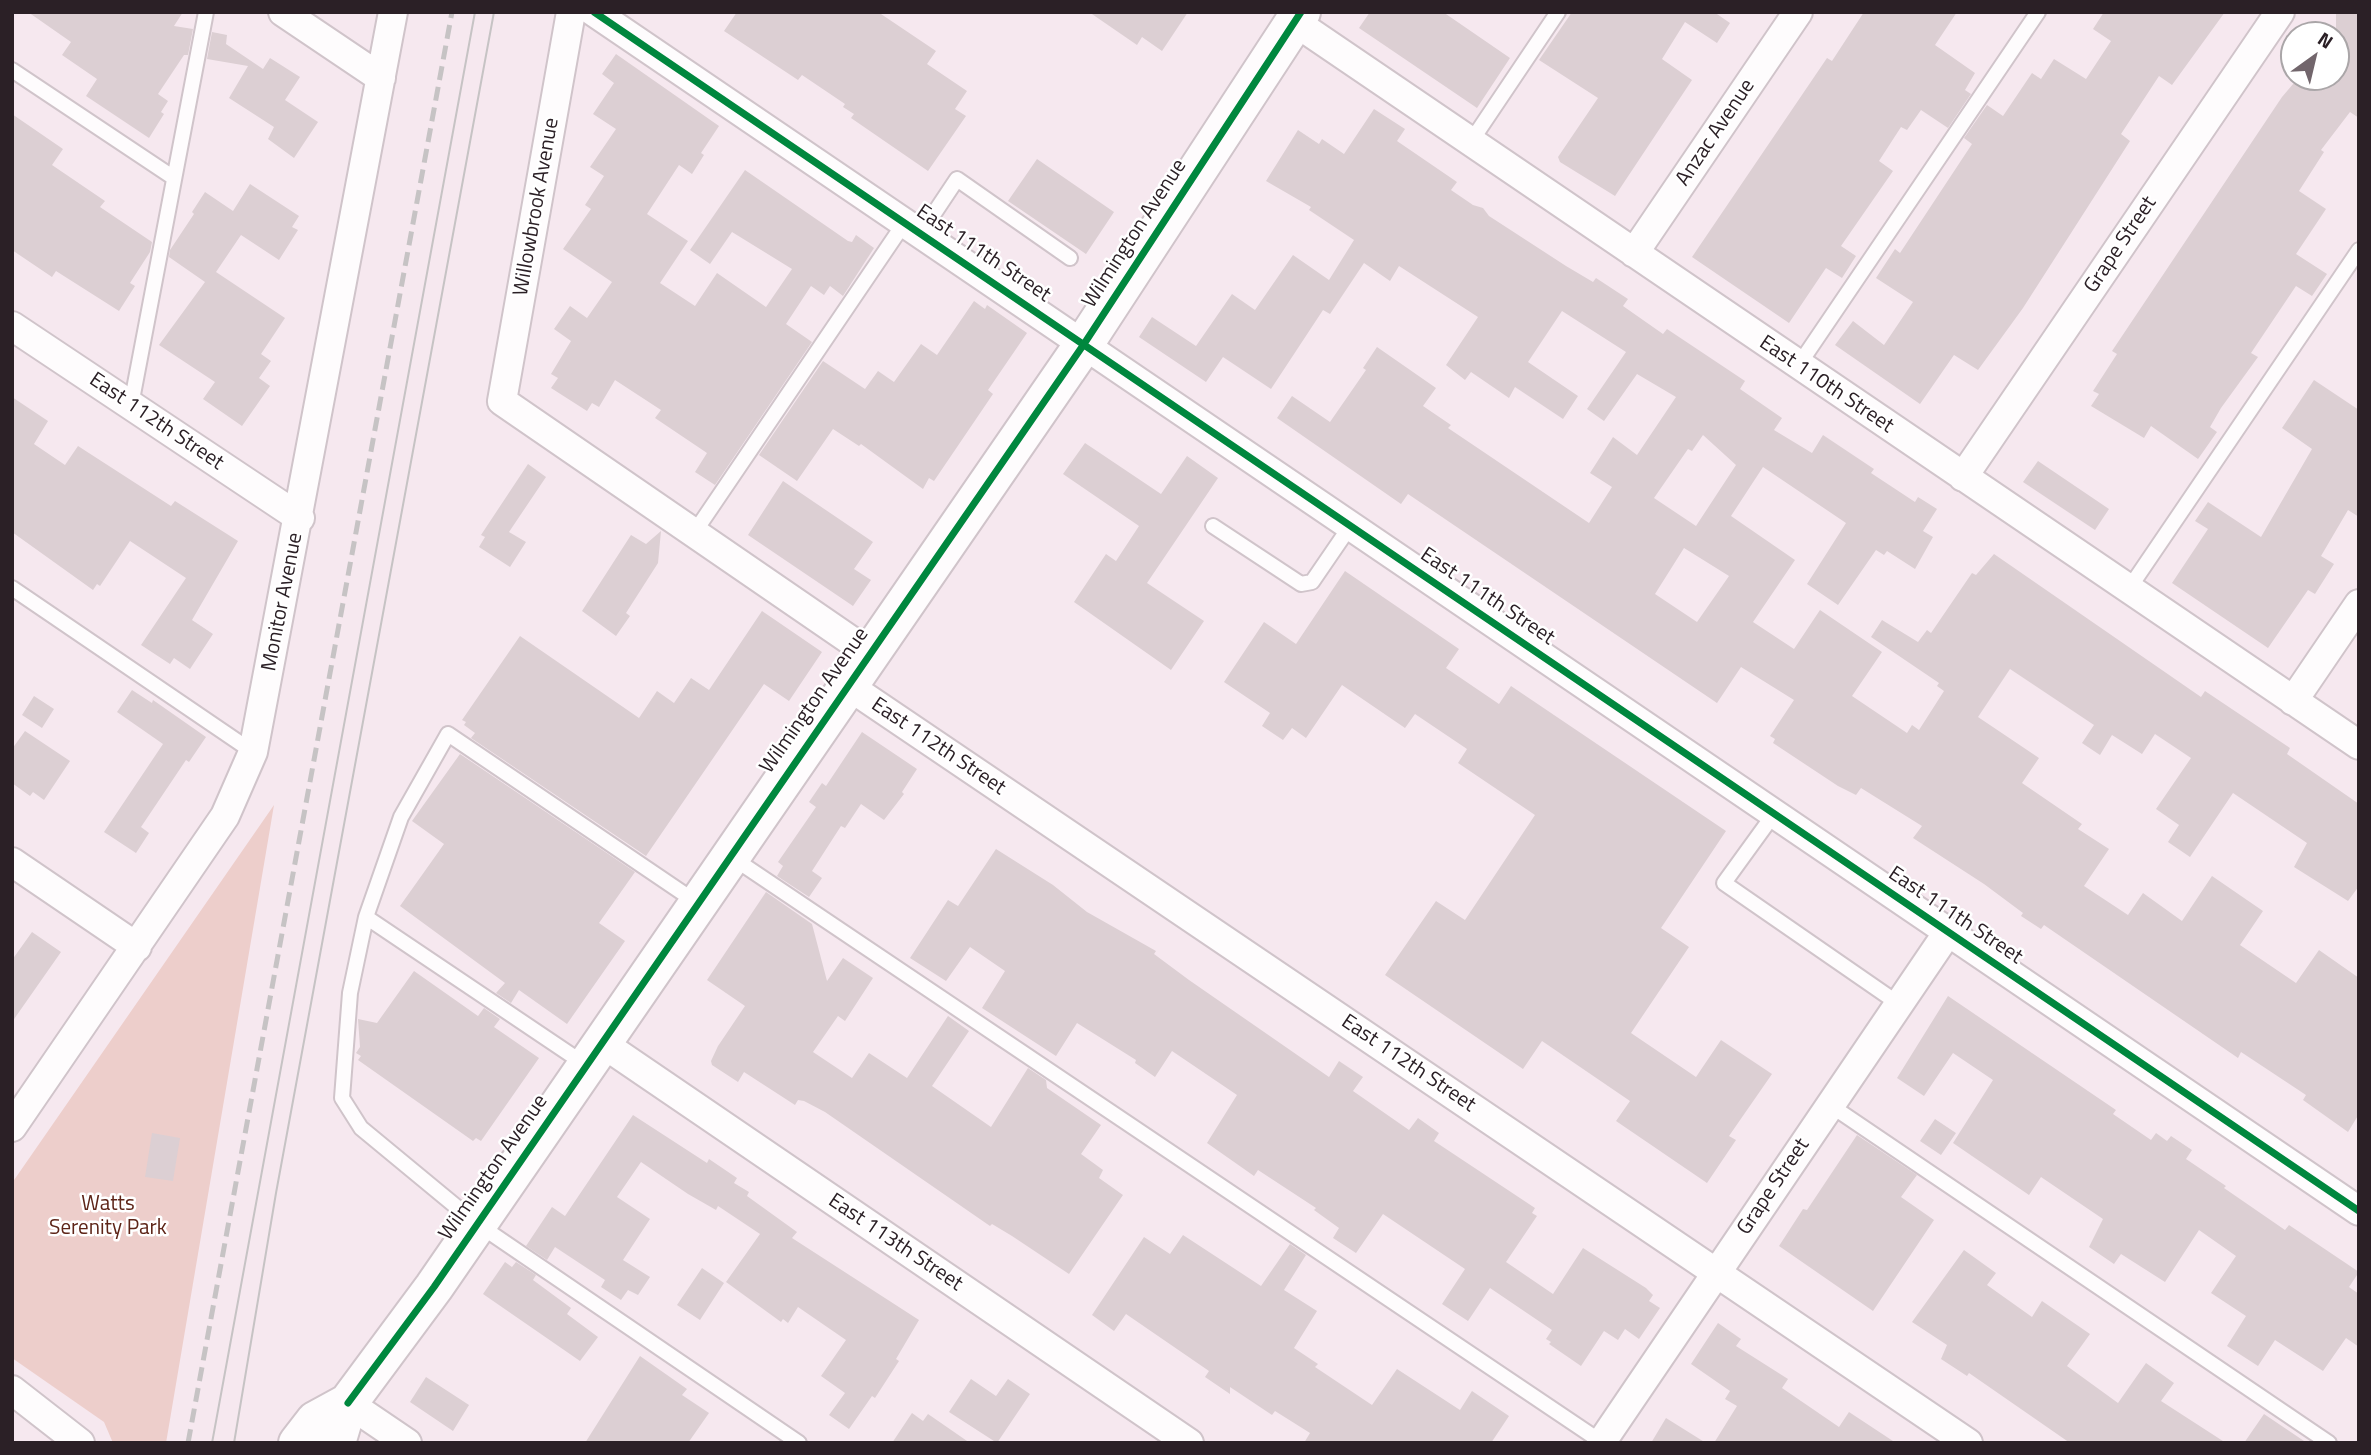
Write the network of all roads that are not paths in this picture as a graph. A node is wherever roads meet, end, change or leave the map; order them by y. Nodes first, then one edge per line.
1 (206, 12) edge
2 (283, 12) edge
3 (393, 12) edge
4 (571, 12) edge
5 (594, 12) edge
6 (1558, 12) edge
7 (1798, 12) edge
8 (2038, 12) edge
9 (2280, 12) edge
10 (1298, 17) edge
11 (12, 70) edge
12 (381, 78) junction
13 (1470, 143) junction
14 (174, 178) junction
15 (913, 228) junction
16 (2359, 250) edge
17 (1633, 253) junction
18 (1070, 258) dead end
19 (12, 326) edge
20 (1084, 344) junction
21 (1798, 366) junction
22 (131, 405) junction
23 (1963, 477) junction
24 (300, 518) junction
25 (1351, 525) junction
26 (1213, 526) dead end
27 (694, 533) junction
28 (12, 589) edge
29 (2128, 590) junction
30 (2359, 604) edge
31 (869, 653) junction
32 (846, 685) junction
33 (2293, 701) junction
34 (2359, 745) edge
35 (253, 752) junction
36 (1774, 814) junction
37 (730, 856) junction
38 (12, 862) edge
39 (697, 903) junction
40 (366, 917) junction
41 (1948, 932) junction
42 (137, 947) junction
43 (1899, 1004) junction
44 (594, 1054) junction
45 (1830, 1105) junction
46 (12, 1127) edge
47 (2359, 1211) edge
48 (476, 1223) junction
49 (1717, 1272) junction
50 (12, 1390) edge
51 (323, 1430) edge
52 (1602, 1442) edge
53 (80, 1443) edge
54 (407, 1443) edge
55 (799, 1443) edge
56 (1189, 1443) edge
57 (1968, 1443) edge
58 (2329, 1443) edge

1 - 14 lane
2 - 12 street
3 - 12 street, Monitor Avenue
4 - 27 street, Willowbrook Avenue
5 - 15 street, East 111th Street
6 - 13 lane
7 - 17 street, Anzac Avenue
8 - 21 lane
9 - 23 street, Grape Street
10 - 13 street, East 110th Street
10 - 20 main road, Wilmington Avenue
11 - 14 lane
12 - 24 street, Monitor Avenue
13 - 17 street, East 110th Street
14 - 22 lane
15 - 18 lane
15 - 20 street, East 111th Street
15 - 27 lane
16 - 29 lane
17 - 21 street, East 110th Street
19 - 22 street, East 112th Street
20 - 25 street, East 111th Street
20 - 31 main road, Wilmington Avenue
21 - 23 street, East 110th Street
22 - 24 street, East 112th Street
23 - 29 street, East 110th Street
24 - 35 street, Monitor Avenue
25 - 26 lane
25 - 36 street, East 111th Street
27 - 31 street
28 - 35 lane
29 - 33 street, East 110th Street
30 - 33 street
31 - 32 main road, Wilmington Avenue
32 - 37 main road, Wilmington Avenue
32 - 49 street, East 112th Street
33 - 34 street, East 110th Street
35 - 42 street, Monitor Avenue
36 - 41 street, East 111th Street
36 - 43 lane
37 - 39 main road, Wilmington Avenue
37 - 52 lane
38 - 42 street
39 - 40 lane
39 - 44 main road, Wilmington Avenue
40 - 44 lane
40 - 48 lane
41 - 43 street, Grape Street
41 - 47 street, East 111th Street
42 - 46 street, Monitor Avenue
43 - 45 street, Grape Street
44 - 48 main road, Wilmington Avenue
44 - 56 street, East 113th Street
45 - 49 street, Grape Street
45 - 58 lane
48 - 51 main road, Wilmington Avenue
48 - 55 lane
49 - 52 street, Grape Street
49 - 57 street, East 112th Street
50 - 53 street
51 - 54 street

